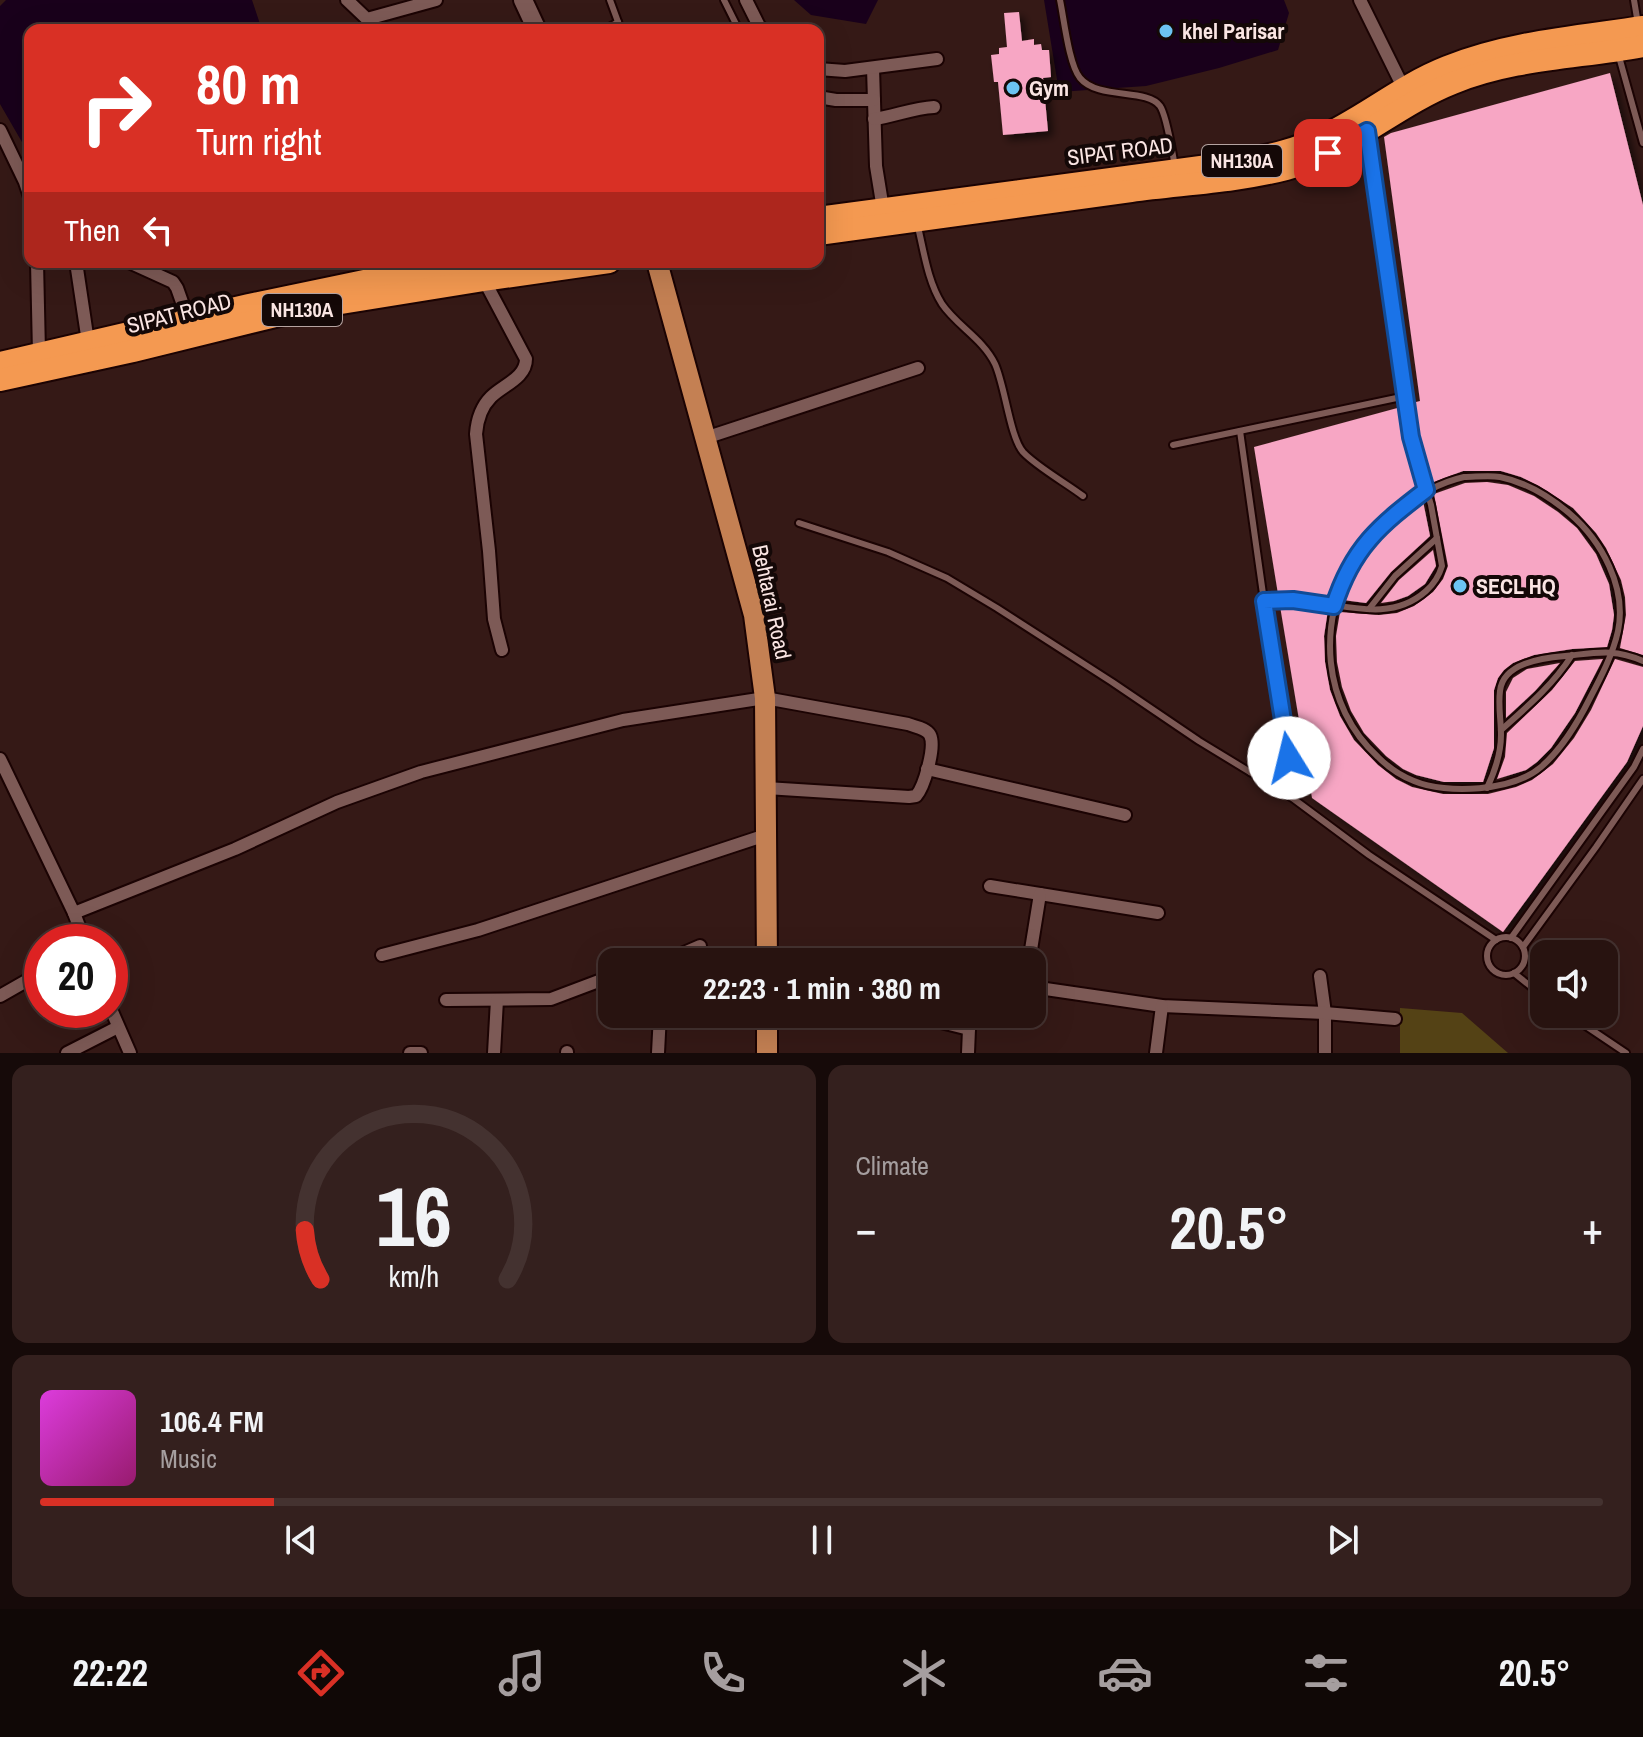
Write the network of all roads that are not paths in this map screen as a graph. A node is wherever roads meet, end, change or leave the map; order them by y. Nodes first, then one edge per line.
1 (347, 0) edge
2 (436, 0) edge
3 (523, 0) edge
4 (610, 0) edge
5 (724, 0) edge
6 (746, 0) edge
7 (1060, 0) edge
8 (1360, 0) edge
9 (1634, 0) edge
10 (618, 22) joint
11 (534, 24) edge
12 (614, 24) edge
13 (736, 24) edge
14 (758, 24) edge
15 (1642, 36) edge
16 (1617, 49) junction
17 (937, 59) dead end
18 (873, 68) junction
19 (824, 69) edge
20 (1404, 89) junction
21 (824, 98) edge
22 (874, 100) junction
23 (934, 107) dead end
24 (874, 119) junction
25 (0, 130) edge
26 (1367, 131) junction
27 (1643, 143) edge
28 (1176, 170) junction
29 (24, 180) edge
30 (883, 209) junction
31 (824, 217) edge
32 (916, 220) junction
33 (824, 233) edge
34 (37, 268) edge
35 (77, 268) edge
36 (142, 268) edge
37 (530, 268) edge
38 (659, 268) edge
39 (490, 271) edge
40 (188, 319) junction
41 (88, 342) junction
42 (39, 353) junction
43 (0, 363) edge
44 (918, 368) dead end
45 (0, 380) edge
46 (1406, 396) junction
47 (1240, 431) junction
48 (705, 438) junction
49 (1173, 445) dead end
50 (1426, 490) junction
51 (1083, 496) dead end
52 (799, 523) dead end
53 (1437, 538) junction
54 (1264, 601) junction
55 (1334, 606) junction
56 (1369, 609) junction
57 (502, 650) dead end
58 (1612, 651) junction
59 (1572, 655) junction
60 (1643, 661) edge
61 (765, 698) junction
62 (1284, 726) junction
63 (1501, 730) junction
64 (1643, 749) edge
65 (0, 759) edge
66 (927, 769) junction
67 (1250, 772) junction
68 (1643, 779) edge
69 (766, 788) junction
70 (1487, 788) junction
71 (1291, 797) junction
72 (1125, 815) dead end
73 (766, 835) junction
74 (990, 886) dead end
75 (1040, 894) junction
76 (74, 913) junction
77 (1158, 913) dead end
78 (78, 924) edge
79 (1511, 938) junction
80 (1496, 940) junction
81 (700, 946) dead end
82 (1523, 947) junction
83 (695, 948) edge
84 (767, 948) edge
85 (1031, 948) edge
86 (382, 955) dead end
87 (1514, 973) junction
88 (1320, 976) dead end
89 (598, 981) edge
90 (24, 982) edge
91 (1530, 986) edge
92 (1046, 989) edge
93 (0, 996) edge
94 (446, 1000) dead end
95 (497, 1000) junction
96 (1162, 1006) junction
97 (1325, 1013) junction
98 (1395, 1019) dead end
99 (116, 1028) edge
100 (118, 1028) edge
101 (659, 1028) edge
102 (767, 1028) edge
103 (965, 1028) edge
104 (1589, 1028) edge
105 (969, 1029) joint
106 (67, 1053) edge
107 (130, 1053) edge
108 (410, 1053) edge
109 (421, 1053) edge
110 (494, 1053) edge
111 (658, 1053) edge
112 (767, 1053) edge
113 (968, 1053) edge
114 (1156, 1053) edge
115 (1325, 1053) edge
116 (1626, 1053) edge

1 - 2 street
3 - 11 street
4 - 10 lane
5 - 13 lane
6 - 14 street
7 - 28 lane
8 - 20 street
9 - 15 lane
10 - 12 lane
15 - 16 highway, SIPAT ROAD / NH130A
15 - 20 highway, SIPAT ROAD / NH130A
16 - 26 highway, SIPAT ROAD / NH130A
16 - 27 lane
17 - 18 street
18 - 19 street
18 - 22 street
20 - 28 highway, SIPAT ROAD / NH130A
21 - 22 street
22 - 24 street
23 - 24 street
24 - 30 street
25 - 29 street
26 - 32 highway, SIPAT ROAD / NH130A
26 - 46 lane
28 - 30 highway, SIPAT ROAD / NH130A
30 - 31 highway, SIPAT ROAD / NH130A
32 - 33 highway, SIPAT ROAD / NH130A
32 - 51 lane
34 - 42 street
35 - 41 street
36 - 40 street
37 - 39 highway, SIPAT ROAD / NH130A
38 - 48 main road, Behtarai Road
39 - 40 highway, SIPAT ROAD / NH130A
39 - 45 highway, SIPAT ROAD / NH130A
39 - 57 street
40 - 41 highway, SIPAT ROAD / NH130A
41 - 42 highway, SIPAT ROAD / NH130A
42 - 43 highway, SIPAT ROAD / NH130A
44 - 48 street
46 - 47 lane
46 - 50 lane
47 - 49 lane
47 - 54 lane
48 - 61 main road, Behtarai Road
50 - 53 lane
50 - 55 lane
50 - 58 lane
52 - 67 lane
53 - 56 lane
53 - 56 lane
54 - 55 lane
54 - 62 lane
55 - 56 lane
55 - 70 lane
58 - 59 lane
58 - 60 lane
58 - 70 lane
59 - 63 lane
59 - 63 lane
61 - 66 street
61 - 69 main road, Behtarai Road
61 - 76 street
62 - 67 lane
62 - 71 lane
63 - 70 lane
64 - 79 lane
65 - 76 street
66 - 69 street
66 - 72 street
67 - 71 lane
68 - 82 lane
69 - 73 main road, Behtarai Road
71 - 80 lane
73 - 84 main road, Behtarai Road
73 - 86 street
74 - 75 street
75 - 77 street
75 - 85 street
76 - 78 street
79 - 80 lane
79 - 82 lane
80 - 87 lane
81 - 83 street
82 - 87 lane
87 - 91 lane
88 - 97 street
89 - 95 street
90 - 93 street
92 - 96 street
94 - 95 street
95 - 110 street
96 - 97 street
96 - 114 street
97 - 98 street
97 - 115 street
99 - 106 street
100 - 107 street
101 - 111 street
102 - 112 main road
103 - 105 street
104 - 116 lane
105 - 113 street
108 - 109 street

